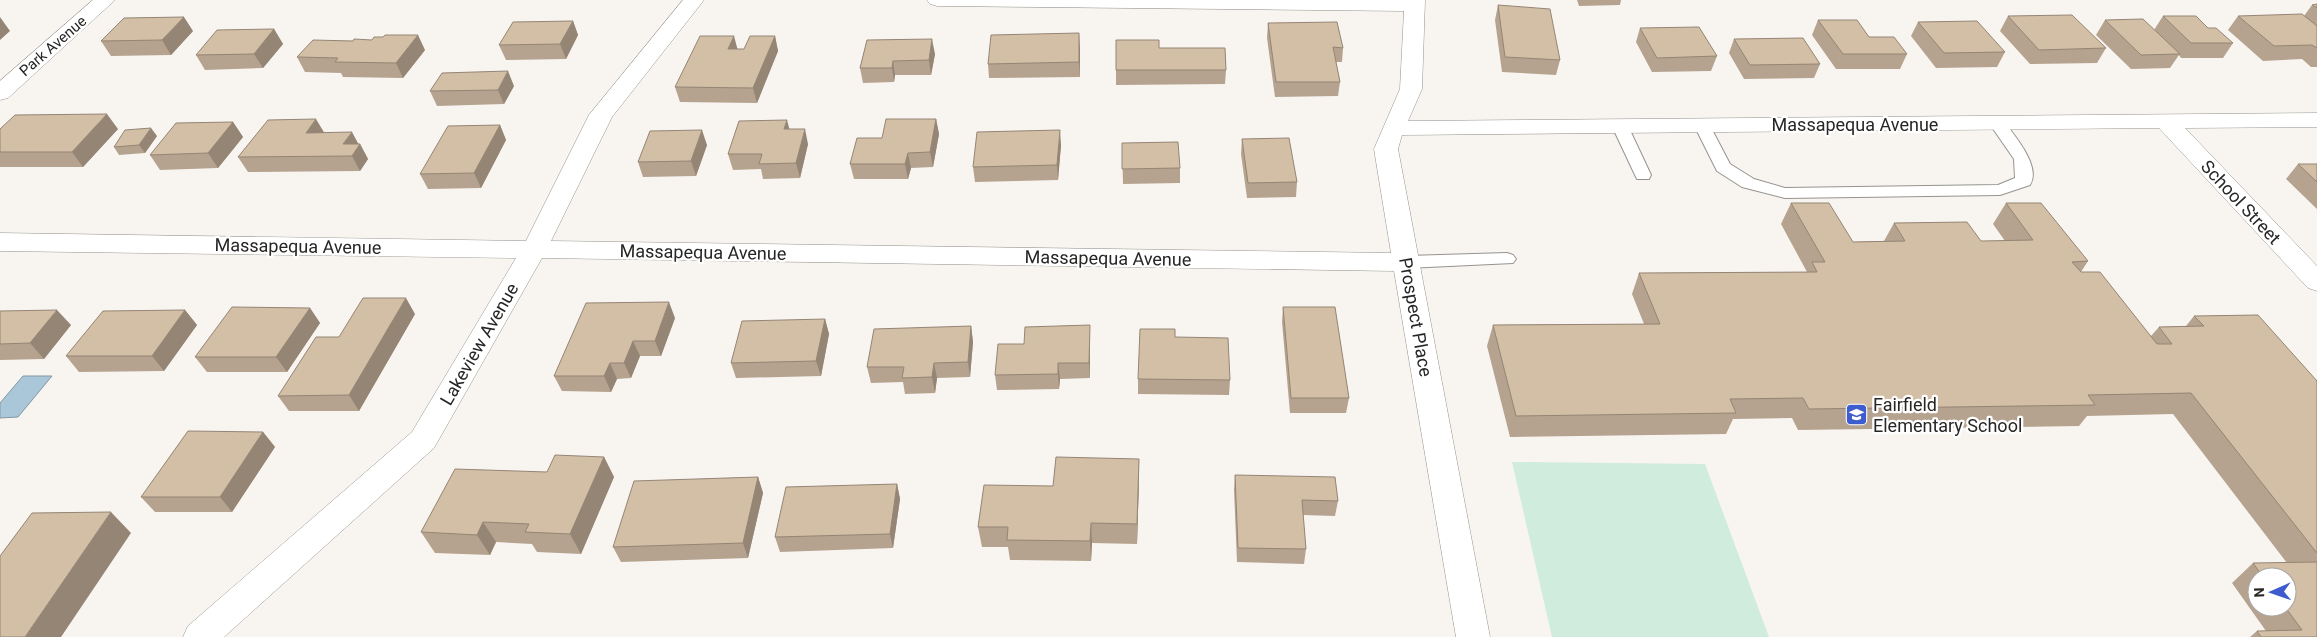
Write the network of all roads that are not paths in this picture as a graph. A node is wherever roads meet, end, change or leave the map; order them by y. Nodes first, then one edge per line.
1 (105, 0) edge
2 (694, 0) edge
3 (937, 0) edge
4 (1415, 3) edge
5 (0, 93) edge
6 (2317, 120) edge
7 (2165, 122) junction
8 (1997, 123) junction
9 (1702, 125) junction
10 (1620, 126) junction
11 (1393, 128) junction
12 (1643, 175) dead end
13 (0, 242) edge
14 (534, 250) junction
15 (1507, 259) dead end
16 (1407, 262) junction
17 (2317, 282) edge
18 (200, 637) edge
19 (1473, 637) edge

1 - 5 street, Park Avenue
2 - 14 street, Lakeview Avenue
3 - 4 street
4 - 11 street, Prospect Place
6 - 7 street, Massapequa Avenue
7 - 8 street, Massapequa Avenue
7 - 17 street, School Street
8 - 9 street, Massapequa Avenue
8 - 9 lane
9 - 10 street, Massapequa Avenue
10 - 11 street, Massapequa Avenue
10 - 12 lane
11 - 16 street, Prospect Place
13 - 14 street, Massapequa Avenue
14 - 16 street, Massapequa Avenue
14 - 18 street, Lakeview Avenue
15 - 16 lane
16 - 19 street, Prospect Place

